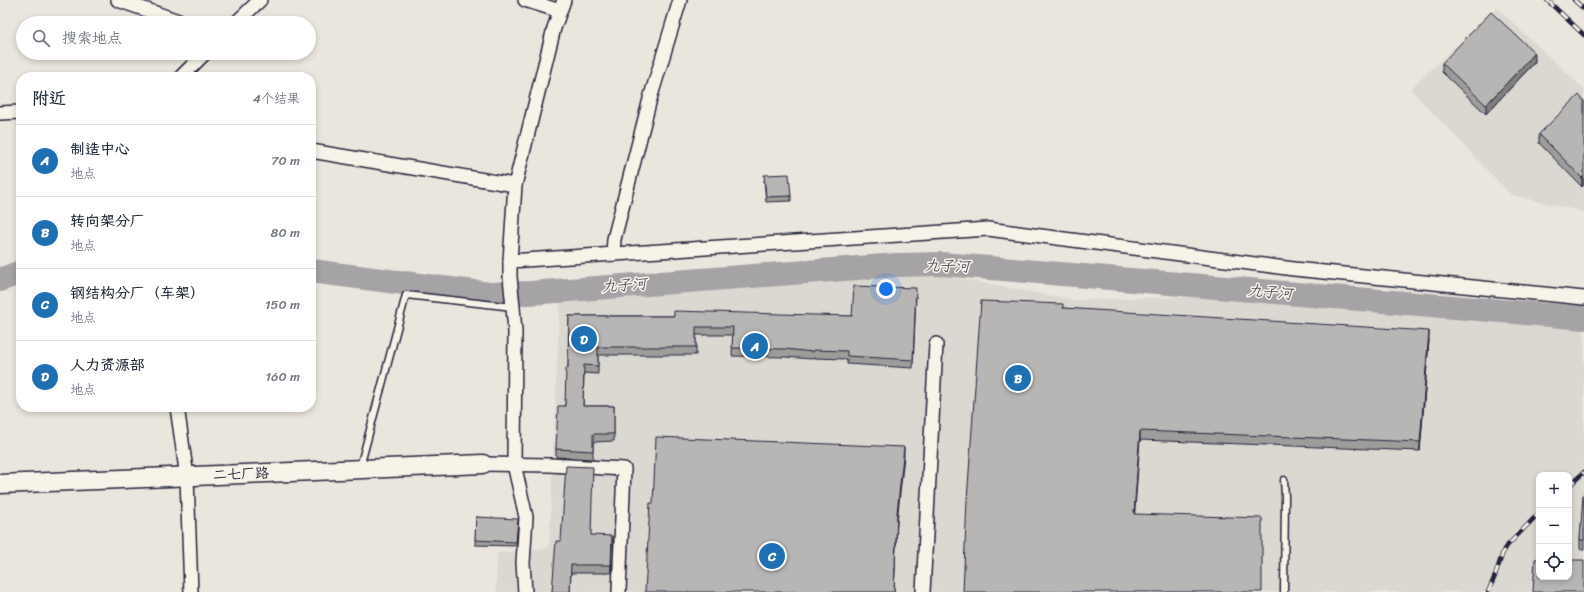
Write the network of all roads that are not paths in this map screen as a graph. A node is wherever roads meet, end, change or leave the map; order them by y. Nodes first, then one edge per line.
1 (118, 0) edge
2 (260, 0) edge
3 (525, 0) edge
4 (680, 0) edge
5 (562, 6) edge
6 (164, 16) edge
7 (243, 16) edge
8 (199, 60) edge
9 (186, 72) edge
10 (16, 112) edge
11 (0, 113) edge
12 (316, 152) edge
13 (515, 185) junction
14 (613, 254) junction
15 (510, 261) junction
16 (1584, 298) edge
17 (513, 307) junction
18 (936, 344) dead end
19 (178, 412) edge
20 (483, 464) joint
21 (514, 464) junction
22 (359, 469) junction
23 (187, 477) junction
24 (1284, 480) dead end
25 (0, 484) edge
26 (191, 592) edge
27 (525, 592) edge
28 (619, 592) edge
29 (923, 592) edge
30 (1284, 592) edge

1 - 6 street
2 - 7 street
3 - 5 street
4 - 14 street
5 - 13 street
8 - 9 street
10 - 11 street
12 - 13 street
13 - 15 street
14 - 15 street
14 - 16 street
15 - 17 street
17 - 21 street
17 - 22 lane
18 - 29 street
19 - 23 street
20 - 21 street
20 - 22 street, 二七厂路
21 - 27 street
21 - 28 street
22 - 23 street, 二七厂路
23 - 25 street, 二七厂路
23 - 26 street
24 - 30 lane

